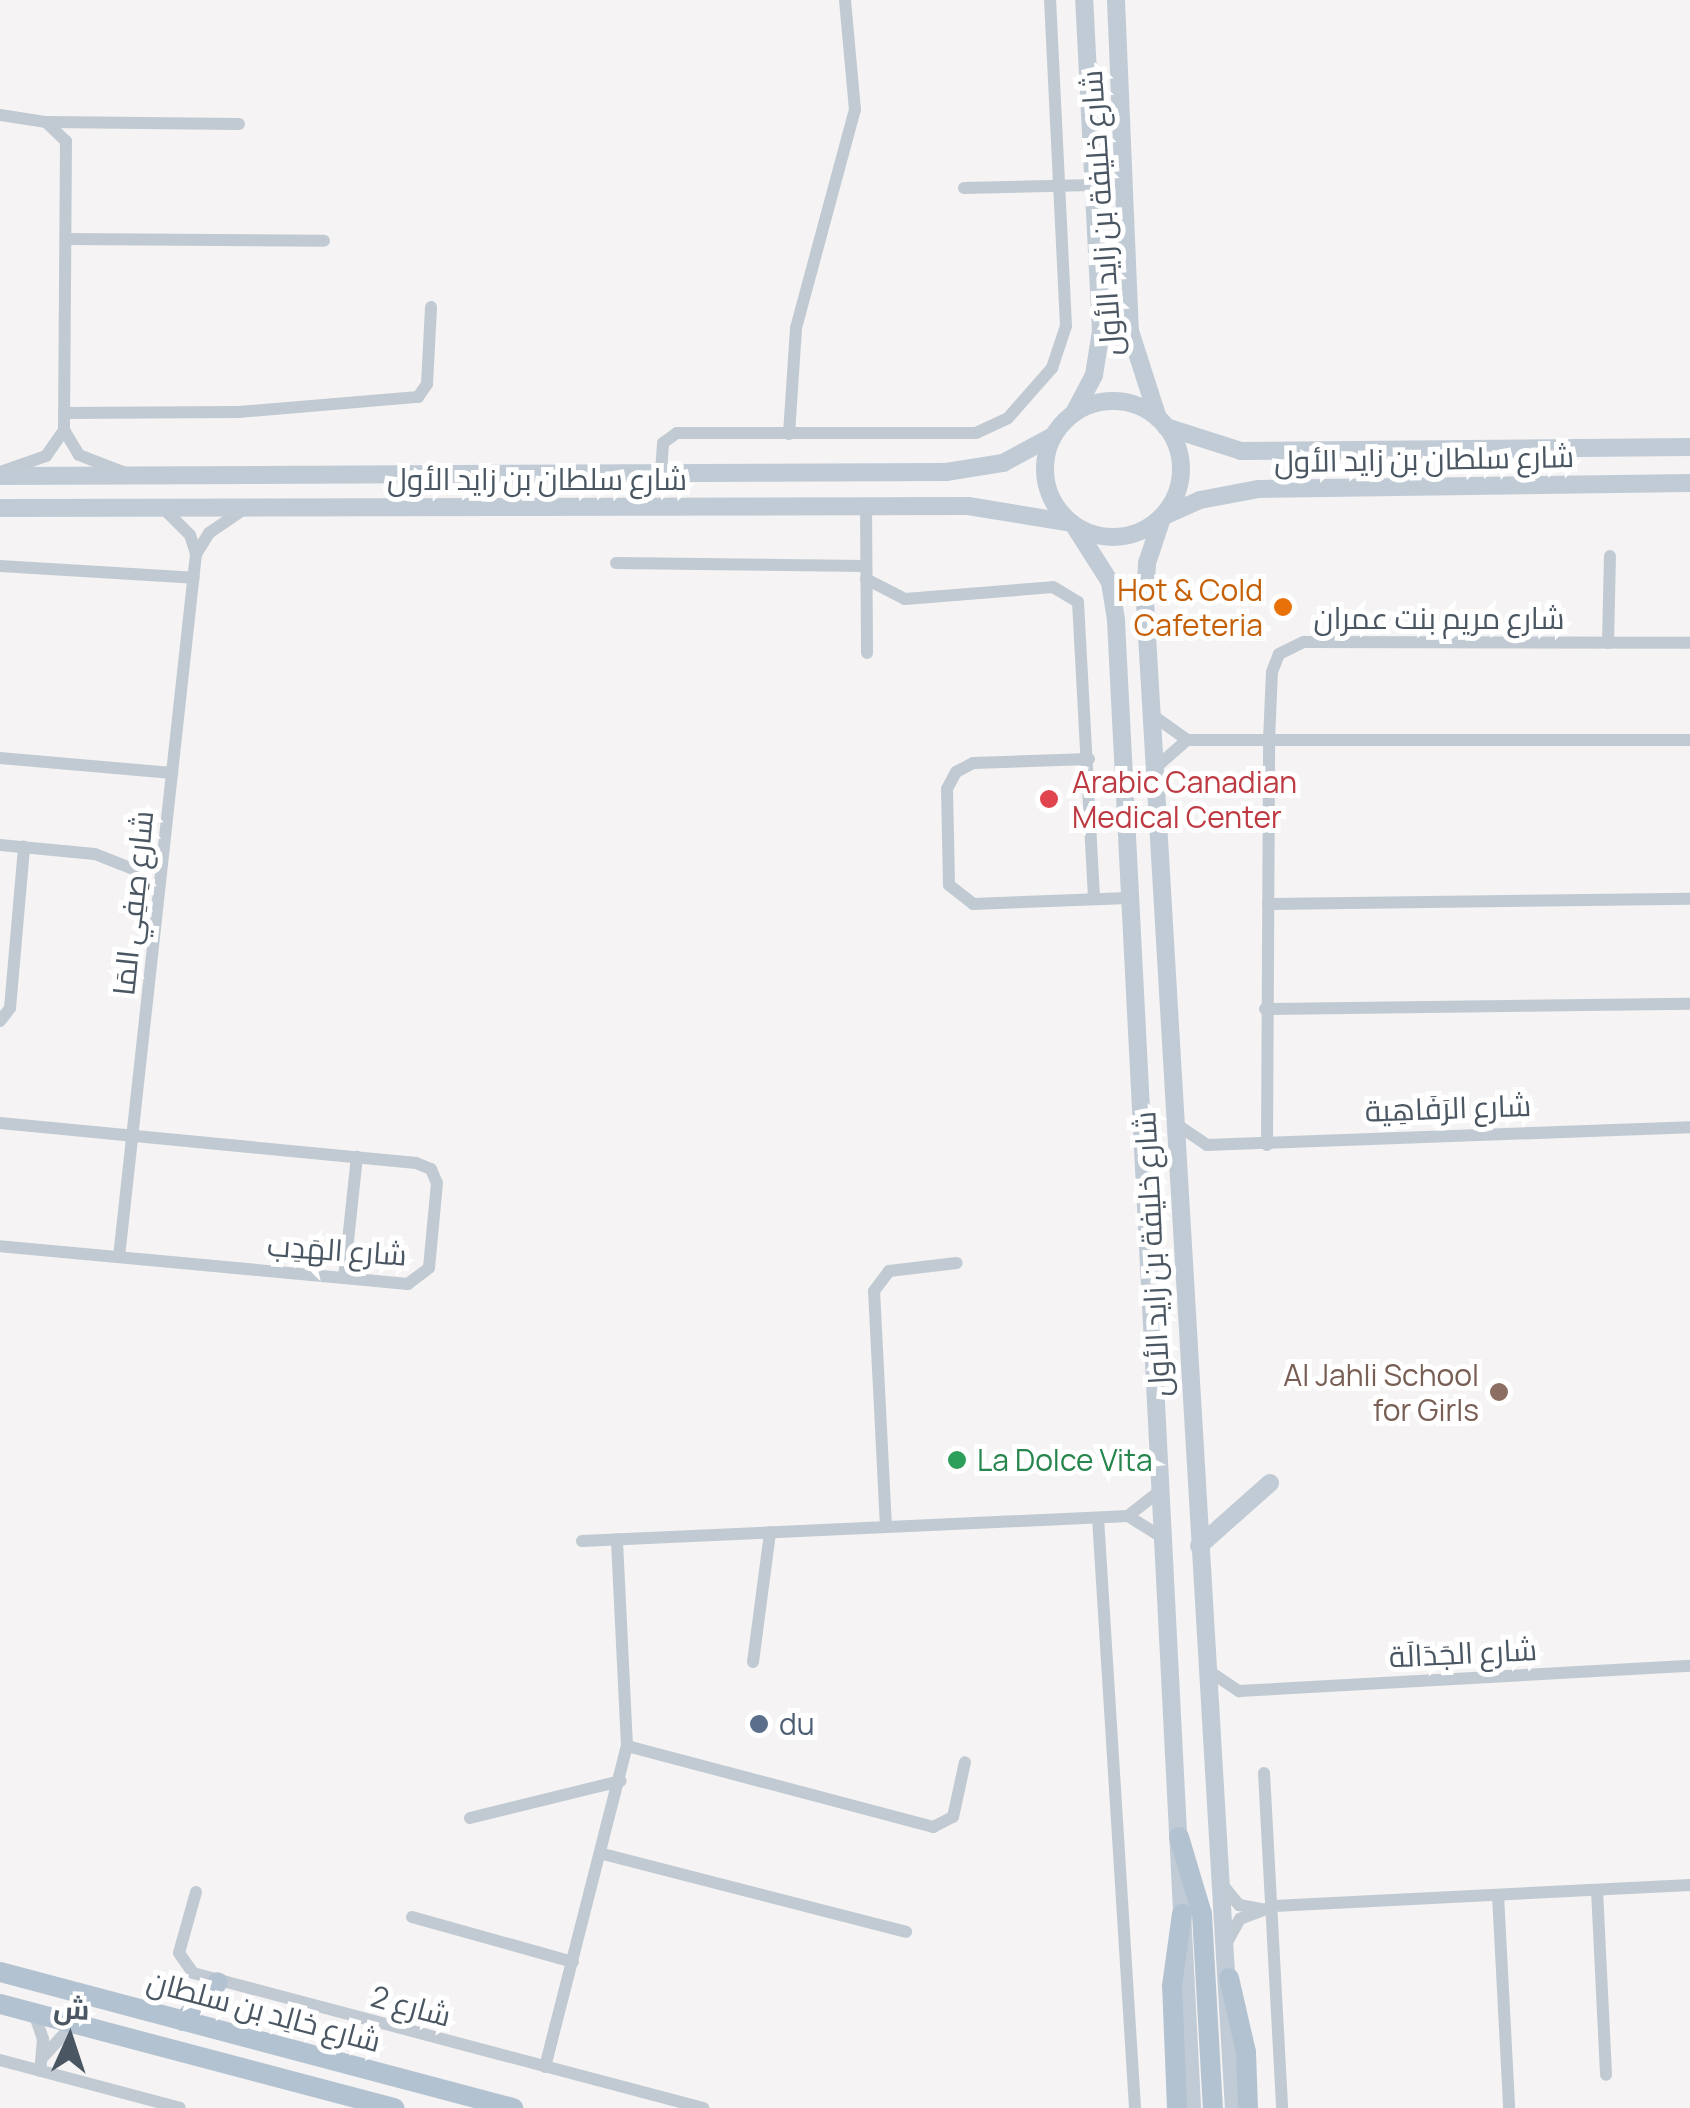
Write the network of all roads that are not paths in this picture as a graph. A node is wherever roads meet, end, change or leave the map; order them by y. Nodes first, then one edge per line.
1 (845, 0) edge
2 (1050, 0) edge
3 (1116, 0) edge
4 (1083, 1) edge
5 (0, 115) edge
6 (46, 122) junction
7 (239, 124) dead end
8 (1094, 185) junction
9 (1058, 186) junction
10 (964, 188) dead end
11 (66, 239) junction
12 (324, 241) dead end
13 (432, 307) dead end
14 (64, 412) junction
15 (1073, 414) junction
16 (1162, 423) junction
17 (64, 430) junction
18 (790, 434) junction
19 (1053, 436) junction
20 (1690, 447) edge
21 (661, 472) junction
22 (0, 474) edge
23 (132, 476) junction
24 (1690, 483) edge
25 (866, 506) junction
26 (247, 507) junction
27 (0, 508) edge
28 (163, 508) junction
29 (1162, 517) junction
30 (1074, 525) junction
31 (196, 554) junction
32 (1610, 556) dead end
33 (616, 563) dead end
34 (0, 566) edge
35 (866, 572) junction
36 (194, 578) junction
37 (1608, 643) junction
38 (1690, 643) edge
39 (867, 653) dead end
40 (1151, 714) junction
41 (1187, 740) junction
42 (1270, 740) junction
43 (1690, 740) edge
44 (0, 758) edge
45 (1089, 759) junction
46 (1154, 770) junction
47 (172, 774) junction
48 (0, 845) edge
49 (24, 848) junction
50 (133, 868) dead end
51 (1094, 898) junction
52 (1128, 898) junction
53 (1690, 899) edge
54 (1268, 904) junction
55 (6, 998) edge
56 (1690, 1004) edge
57 (1265, 1009) junction
58 (0, 1021) edge
59 (1172, 1117) junction
60 (0, 1123) edge
61 (1690, 1127) edge
62 (132, 1136) junction
63 (1207, 1145) junction
64 (1267, 1145) junction
65 (357, 1158) junction
66 (1175, 1170) junction
67 (0, 1246) edge
68 (119, 1257) junction
69 (957, 1263) dead end
70 (344, 1278) junction
71 (1270, 1484) dead end
72 (1161, 1490) junction
73 (1128, 1516) junction
74 (1098, 1518) junction
75 (886, 1527) junction
76 (770, 1532) junction
77 (1162, 1538) junction
78 (617, 1539) junction
79 (582, 1541) dead end
80 (1199, 1546) junction
81 (754, 1662) dead end
82 (1690, 1666) edge
83 (1205, 1667) junction
84 (1239, 1691) junction
85 (1210, 1719) junction
86 (627, 1746) junction
87 (964, 1762) dead end
88 (1264, 1773) dead end
89 (621, 1781) junction
90 (470, 1818) dead end
91 (1179, 1837) junction
92 (603, 1854) junction
93 (1220, 1882) junction
94 (1690, 1885) edge
95 (1597, 1890) junction
96 (196, 1892) dead end
97 (1498, 1895) junction
98 (1269, 1908) junction
99 (1182, 1914) junction
100 (412, 1917) dead end
101 (906, 1932) dead end
102 (1226, 1944) junction
103 (574, 1962) junction
104 (0, 1972) edge
105 (1229, 1978) junction
106 (218, 1982) junction
107 (0, 2004) edge
108 (34, 2013) junction
109 (183, 2021) junction
110 (74, 2023) junction
111 (0, 2060) edge
112 (42, 2064) junction
113 (545, 2067) junction
114 (1606, 2075) dead end
115 (180, 2108) edge
116 (395, 2108) edge
117 (513, 2108) edge
118 (702, 2108) edge
119 (1136, 2108) edge
120 (1178, 2108) edge
121 (1192, 2108) edge
122 (1212, 2108) edge
123 (1234, 2108) edge
124 (1248, 2108) edge
125 (1282, 2108) edge
126 (1509, 2108) edge

1 - 18 street
2 - 9 street
3 - 16 main road, شارع خليفة بن زايد الأول
4 - 8 main road, شارع خليفة بن زايد الأول
5 - 6 street
6 - 7 street
6 - 11 street
8 - 9 street
8 - 15 main road, شارع خليفة بن زايد الأول
9 - 10 street
9 - 18 street
11 - 12 street
11 - 14 street
13 - 14 street
14 - 17 street
15 - 16 main road
15 - 19 main road
16 - 20 main road, شارع سلطان بن زايد الأول
16 - 29 main road
17 - 22 street
17 - 23 street
18 - 21 street
19 - 21 main road, شارع سلطان بن زايد الأول
19 - 30 main road
21 - 23 main road, شارع سلطان بن زايد الأول
22 - 23 main road, شارع سلطان بن زايد الأول
24 - 29 main road, شارع سلطان بن زايد الأول
25 - 26 main road, شارع سلطان بن زايد الأول
25 - 30 main road, شارع سلطان بن زايد الأول
25 - 35 street
26 - 28 main road, شارع سلطان بن زايد الأول
26 - 31 street
27 - 28 main road, شارع سلطان بن زايد الأول
28 - 31 street
29 - 30 main road
29 - 40 main road, شارع خليفة بن زايد الأول
30 - 52 main road, شارع خليفة بن زايد الأول
31 - 36 street, شارع صِفِي المَا
32 - 37 street
33 - 35 street
34 - 36 street
35 - 39 street
35 - 45 street
36 - 47 street, شارع صِفِي المَا
37 - 38 street, شارع مريم بنت عمران
37 - 42 street, شارع مريم بنت عمران
40 - 41 street
40 - 46 main road, شارع خليفة بن زايد الأول
41 - 42 street
41 - 46 street
42 - 43 street
42 - 54 street, شارع مريم بنت عمران
44 - 47 street
45 - 51 street
45 - 51 street
46 - 59 main road, شارع خليفة بن زايد الأول
47 - 62 street, شارع صِفِي المَا
48 - 49 street
49 - 50 street
49 - 55 street
51 - 52 street
52 - 72 main road, شارع خليفة بن زايد الأول
53 - 54 street
54 - 57 street, شارع مريم بنت عمران
55 - 58 street
56 - 57 street
57 - 64 street, شارع مريم بنت عمران
59 - 63 street
59 - 66 main road, شارع خليفة بن زايد الأول
60 - 62 street, شارع الهَدِب
61 - 64 street, شارع الرَفَاهِية
62 - 65 street, شارع الهَدِب
62 - 68 street, شارع صِفِي المَا
63 - 64 street, شارع الرَفَاهِية
63 - 66 street
65 - 70 street
65 - 70 street, شارع الهَدِب
66 - 80 main road, شارع خليفة بن زايد الأول
67 - 68 street, شارع الهَدِب
68 - 70 street, شارع الهَدِب
69 - 75 street
71 - 80 main road
72 - 73 street
72 - 77 main road, شارع خليفة بن زايد الأول
73 - 74 street
73 - 77 street
74 - 75 street
74 - 119 street
75 - 76 street
76 - 78 street
76 - 81 street
77 - 91 main road, شارع خليفة بن زايد الأول
78 - 79 street
78 - 86 street
80 - 83 main road, شارع خليفة بن زايد الأول
82 - 84 street, شارع الجَدَالَة
83 - 84 street
83 - 85 main road, شارع خليفة بن زايد الأول
84 - 85 street
85 - 93 main road, شارع خليفة بن زايد الأول
86 - 87 street
86 - 89 street
88 - 98 street
89 - 90 street
89 - 92 street
91 - 99 main road, شارع خليفة بن زايد الأول
91 - 122 main road
92 - 101 street
92 - 103 street
93 - 98 street
93 - 102 main road, شارع خليفة بن زايد الأول
94 - 95 street
95 - 97 street
95 - 114 street
96 - 106 street, شارع 2
97 - 98 street
97 - 126 street
98 - 102 street
98 - 125 street
99 - 120 main road
99 - 121 main road, شارع خليفة بن زايد الأول
100 - 103 street
102 - 105 main road, شارع خليفة بن زايد الأول
103 - 113 street
104 - 109 main road, شارع خالِد بن سلطان
105 - 123 main road, شارع خليفة بن زايد الأول
105 - 124 main road
106 - 109 main road
106 - 113 street, شارع 2
107 - 108 main road, شارع خالِد بن سلطان
108 - 110 main road, شارع خالِد بن سلطان
108 - 112 street
109 - 117 main road, شارع خالِد بن سلطان
110 - 112 street
110 - 116 main road, شارع خالِد بن سلطان
111 - 112 street
112 - 115 street
113 - 118 street, شارع 2

